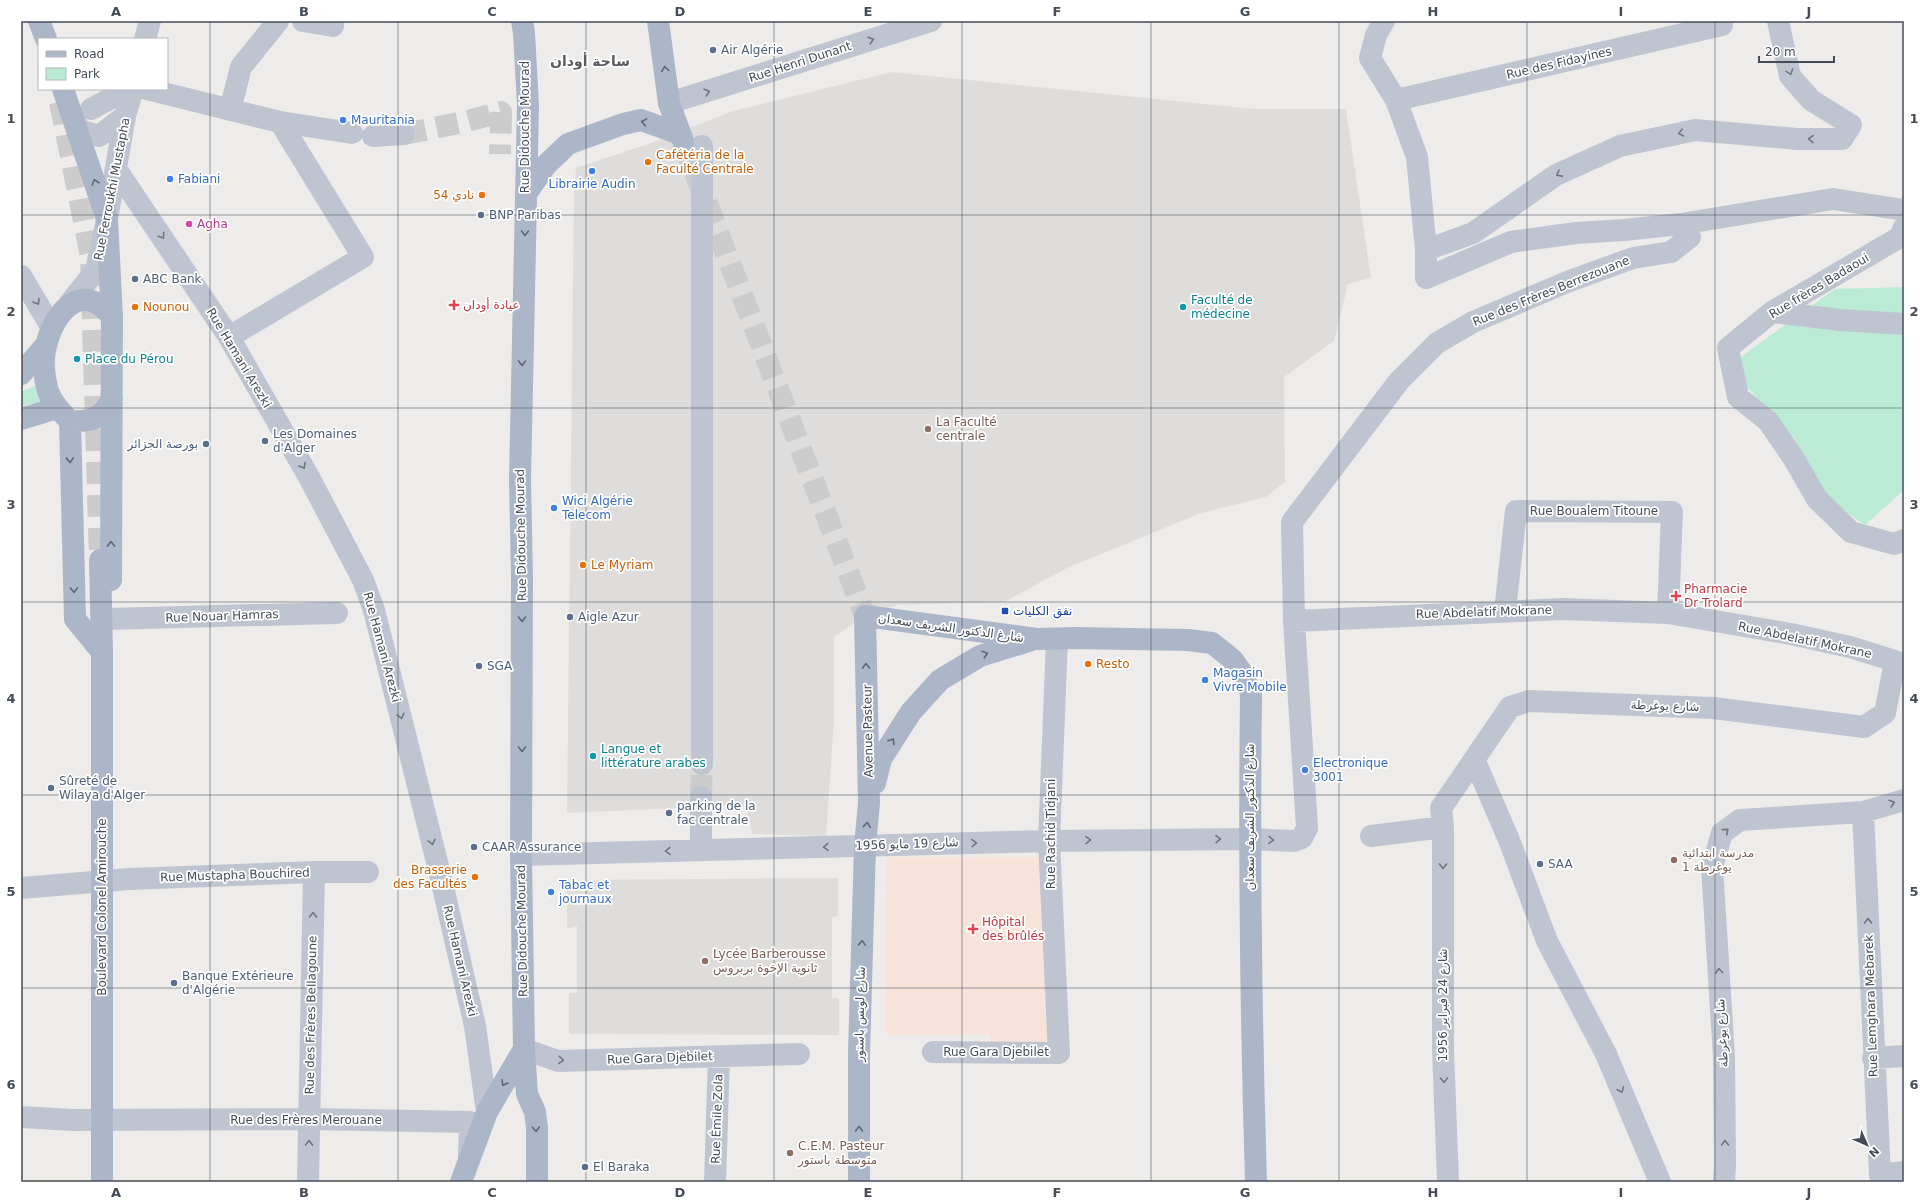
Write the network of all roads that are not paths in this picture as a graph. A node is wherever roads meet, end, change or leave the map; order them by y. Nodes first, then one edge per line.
1 (34, 21) edge
2 (39, 21) edge
3 (150, 21) edge
4 (278, 21) edge
5 (303, 21) edge
6 (522, 21) edge
7 (658, 21) edge
8 (931, 21) edge
9 (1384, 21) edge
10 (1778, 21) edge
11 (1722, 25) dead end
12 (333, 26) dead end
13 (40, 38) edge
14 (46, 38) edge
15 (145, 38) edge
16 (126, 90) edge
17 (133, 90) edge
18 (151, 90) edge
19 (62, 97) edge
20 (1396, 100) junction
21 (669, 104) junction
22 (91, 109) dead end
23 (230, 110) junction
24 (125, 116) junction
25 (280, 122) junction
26 (352, 133) dead end
27 (404, 134) tunnel mouth
28 (373, 136) dead end
29 (689, 140) junction
30 (116, 169) junction
31 (526, 194) junction
32 (1904, 210) edge
33 (145, 212) junction
34 (107, 219) junction
35 (1681, 224) junction
36 (1904, 227) edge
37 (1426, 250) junction
38 (21, 276) edge
39 (69, 304) junction
40 (1772, 312) junction
41 (112, 317) junction
42 (1904, 324) edge
43 (49, 337) junction
44 (229, 337) junction
45 (21, 374) edge
46 (112, 399) junction
47 (64, 414) junction
48 (21, 419) edge
49 (1904, 540) edge
50 (100, 560) tunnel mouth
51 (1505, 611) junction
52 (337, 613) dead end
53 (1668, 613) junction
54 (865, 616) joint
55 (107, 619) junction
56 (1294, 621) junction
57 (1047, 639) junction
58 (102, 652) junction
59 (1895, 661) joint
60 (1474, 759) junction
61 (702, 764) tunnel mouth
62 (701, 797) tunnel mouth
63 (1904, 800) edge
64 (870, 804) junction
65 (1863, 812) junction
66 (1442, 818) junction
67 (1371, 836) dead end
68 (1249, 839) junction
69 (1049, 841) junction
70 (865, 846) junction
71 (701, 850) junction
72 (521, 855) junction
73 (314, 872) junction
74 (368, 872) dead end
75 (102, 882) junction
76 (21, 888) edge
77 (524, 1049) junction
78 (933, 1052) dead end
79 (1059, 1053) joint
80 (799, 1054) dead end
81 (1904, 1056) edge
82 (719, 1057) junction
83 (1873, 1058) junction
84 (488, 1112) junction
85 (21, 1117) edge
86 (102, 1119) junction
87 (309, 1119) junction
88 (469, 1161) junction
89 (1904, 1172) edge
90 (102, 1182) edge
91 (308, 1182) edge
92 (461, 1182) edge
93 (537, 1182) edge
94 (715, 1182) edge
95 (860, 1182) edge
96 (1256, 1182) edge
97 (1448, 1182) edge
98 (1660, 1182) edge
99 (1724, 1182) edge

1 - 13 main road
2 - 14 main road
3 - 15 street
4 - 23 street
5 - 12 street
6 - 31 main road, Rue Didouche Mourad
21 -> 7 main road
21 -> 8 street, Rue Henri Dunant
9 - 20 street
10 -> 37 street
11 - 20 street, Rue des Fidayines
16 - 22 street
17 - 24 street, Rue Ferroukhi Mustapha
18 - 23 street
19 - 24 street
34 -> 19 main road
20 - 37 street
21 - 29 main road
23 - 25 street
24 - 30 street, Rue Ferroukhi Mustapha
25 - 26 street
25 - 44 street
27 - 28 street
29 -> 31 main road
29 - 61 street
30 - 33 street, Rue Hamani Arezki
30 - 34 street, Rue Ferroukhi Mustapha
31 -> 72 main road, Rue Didouche Mourad
32 - 35 street
33 - 34 street
33 -> 44 street, Rue Hamani Arezki
34 - 39 street, Rue Ferroukhi Mustapha
34 - 41 main road
35 - 37 street
35 - 56 street, Rue des Frères Berrezouane
36 - 40 street, Rue frères Badaoui
38 -> 43 street
39 - 41 main road
39 - 43 main road
40 - 42 street
40 - 49 street, Rue frères Badaoui
41 - 46 main road
43 - 45 main road
43 - 47 main road
44 -> 84 street, Rue Hamani Arezki
46 - 47 main road
55 -> 46 main road
47 - 48 main road
47 -> 58 main road
50 - 58 main road, Boulevard Colonel Amirouche
51 - 53 street, Rue Abdelatif Mokrane
51 - 53 street, Rue Boualem Titoune
51 - 56 street, Rue Abdelatif Mokrane
52 - 55 street, Rue Nouar Hamras
53 - 59 street, Rue Abdelatif Mokrane
54 - 57 main road, شارغ الدكتور الشريف سعدان
64 -> 54 main road, Avenue Pasteur
55 - 58 main road
68 -> 56 street, شارع 19 مايو 1956
64 -> 57 main road, شارغ الدكتور الشريف سعدان
57 - 68 main road, شارغ الدكتور الشريف سعدان
57 - 69 street, Rue Rachid Tidjani
58 - 75 main road, Boulevard Colonel Amirouche
59 - 60 street, شارع يوغرطة
60 - 66 street, شارع يوغرطة
60 -> 98 street
62 - 71 street
65 -> 63 street, شارع يوغرطة
70 -> 64 main road, Avenue Pasteur
83 -> 65 street, Rue Lemghara Mebarek
99 -> 65 street, شارع يوغرطة
66 - 67 street
66 -> 97 street, شارع 24 فبراير 1956
69 -> 68 street, شارع 19 مايو 1956
68 - 96 main road, شارغ الدكتور الشريف سعدان
70 -> 69 street, شارع 19 مايو 1956
69 - 79 street, Rue Rachid Tidjani
70 -> 71 street, شارع 19 مايو 1956
95 -> 70 main road, شارع لويس باستور
71 -> 72 street, شارع 19 مايو 1956
72 - 77 main road, Rue Didouche Mourad
73 - 74 street, Rue Mustapha Bouchired
73 - 75 street, Rue Mustapha Bouchired
87 -> 73 street, Rue des Frères Bellagoune
75 - 76 street, Rue Mustapha Bouchired
75 - 86 main road, Boulevard Colonel Amirouche
77 -> 82 street, Rue Gara Djebilet
77 -> 84 main road
77 -> 93 main road, Rue Didouche Mourad
78 - 79 street, Rue Gara Djebilet
80 - 82 street, Rue Gara Djebilet
81 - 83 street
82 - 94 street, Rue Émile Zola
83 - 89 street, Rue Lemghara Mebarek
84 - 88 main road
85 - 86 street, Rue des Frères Merouane
86 - 87 street, Rue des Frères Merouane
86 - 90 main road, Boulevard Colonel Amirouche
87 - 88 street, Rue des Frères Merouane
91 -> 87 street, Rue des Frères Bellagoune
88 - 92 main road

